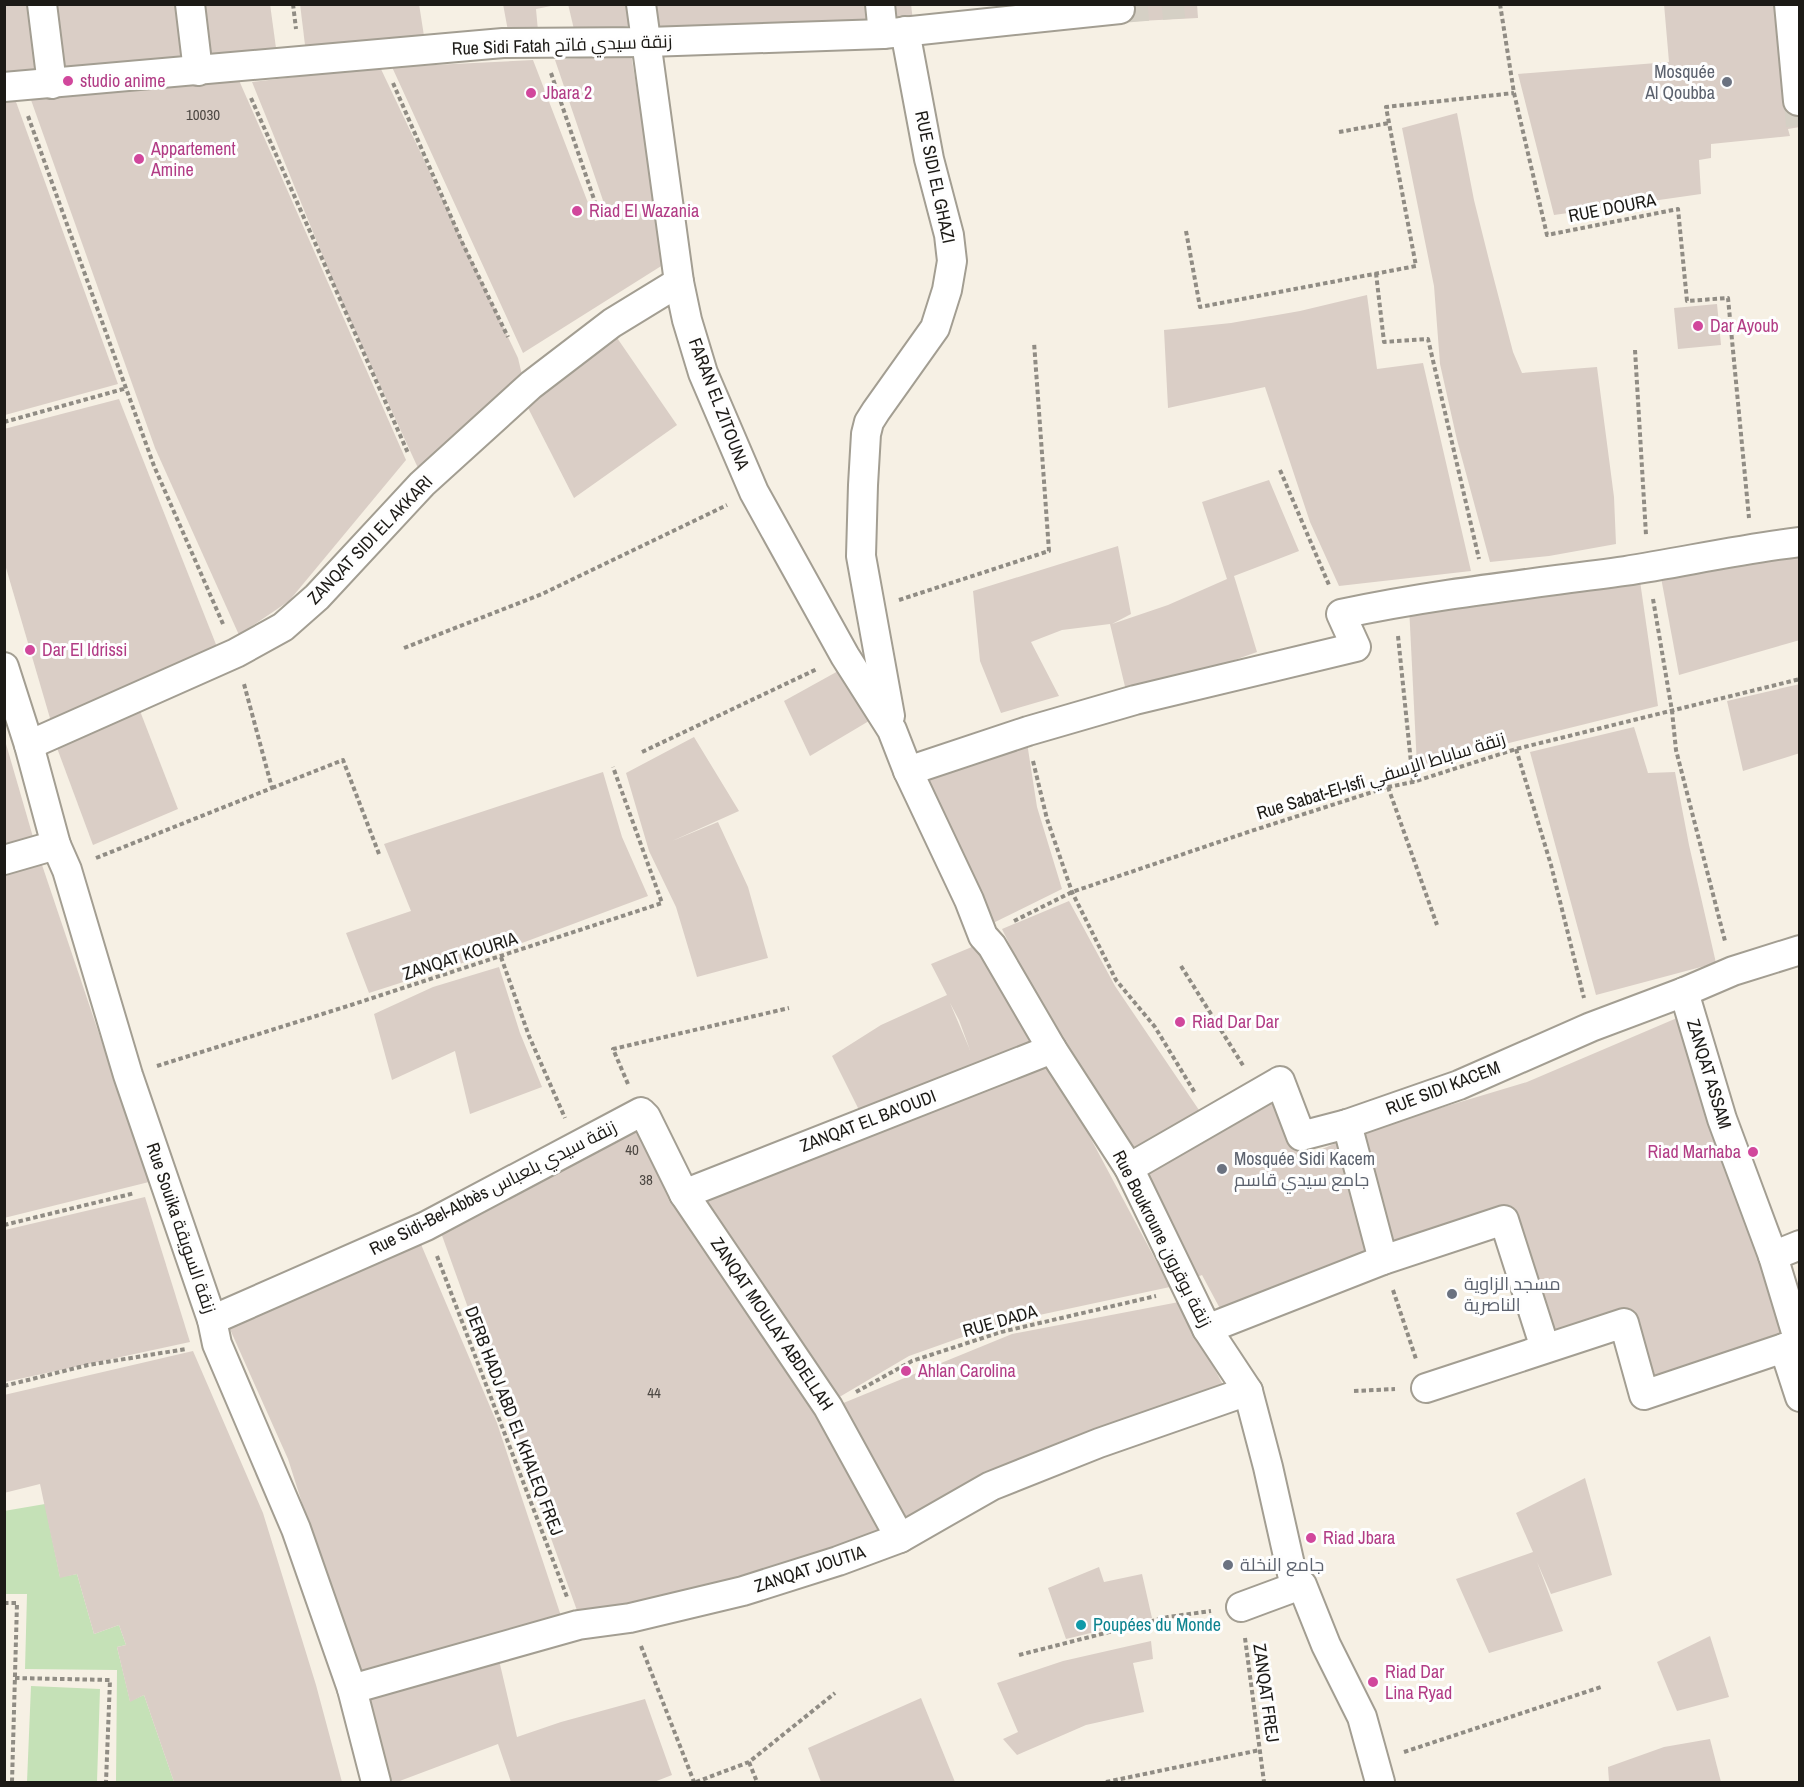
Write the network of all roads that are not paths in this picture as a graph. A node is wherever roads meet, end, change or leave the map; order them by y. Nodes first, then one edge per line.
1 (42, 4) edge
2 (190, 4) edge
3 (641, 4) edge
4 (880, 4) edge
5 (1789, 4) edge
6 (1112, 8) edge
7 (894, 33) junction
8 (648, 42) junction
9 (198, 71) junction
10 (52, 84) junction
11 (11, 87) edge
12 (1798, 101) dead end
13 (679, 282) junction
14 (1800, 542) edge
15 (4, 667) edge
16 (892, 730) junction
17 (29, 746) junction
18 (908, 771) junction
19 (61, 857) junction
20 (4, 860) edge
21 (1800, 950) edge
22 (1684, 992) junction
23 (1052, 1049) junction
24 (641, 1112) joint
25 (1347, 1124) junction
26 (1129, 1168) junction
27 (684, 1194) junction
28 (1800, 1245) edge
29 (1773, 1256) junction
30 (1383, 1260) junction
31 (1207, 1329) junction
32 (215, 1332) junction
33 (1545, 1348) junction
34 (1784, 1348) junction
35 (1426, 1388) road end
36 (1248, 1391) junction
37 (1800, 1397) edge
38 (900, 1538) junction
39 (1295, 1587) junction
40 (1241, 1607) road end
41 (351, 1689) junction
42 (1377, 1772) edge
43 (376, 1782) edge

1 - 10 street
2 - 9 street
3 - 8 street, FARAN EL ZITOUNA
4 - 7 street, RUE SIDI EL GHAZI
5 - 12 street
6 - 7 street, Rue Sidi Fatah زنقة سيدي فاتح
7 - 8 street, Rue Sidi Fatah زنقة سيدي فاتح
7 - 16 street, RUE SIDI EL GHAZI
8 - 9 street, Rue Sidi Fatah زنقة سيدي فاتح
8 - 13 street, FARAN EL ZITOUNA
9 - 10 street, Rue Sidi Fatah زنقة سيدي فاتح
10 - 11 street, Rue Sidi Fatah زنقة سيدي فاتح
13 - 16 street, FARAN EL ZITOUNA
13 - 17 street, ZANQAT SIDI EL AKKARI
14 - 18 street
15 - 17 street, Rue Souika زنقة السويقة
16 - 18 street, Rue Boukroune زنقة بوقرون
17 - 19 street, Rue Souika زنقة السويقة
18 - 23 street, Rue Boukroune زنقة بوقرون
19 - 20 street
19 - 32 street, Rue Souika زنقة السويقة
21 - 22 street, RUE SIDI KACEM
22 - 25 street, RUE SIDI KACEM
22 - 29 street, ZANQAT ASSAM
23 - 26 street, Rue Boukroune زنقة بوقرون
23 - 27 street, ZANQAT EL BA'OUDI
24 - 27 street, ZANQAT MOULAY ABDELLAH
24 - 32 street, Rue Sidi-Bel-Abbès زنقة سيدي بلعباس
25 - 26 street, RUE SIDI KACEM
25 - 30 street
26 - 31 street, Rue Boukroune زنقة بوقرون
27 - 38 street, ZANQAT MOULAY ABDELLAH
28 - 29 street
29 - 34 street, ZANQAT ASSAM
30 - 31 street
30 - 33 street
31 - 36 street, Rue Boukroune زنقة بوقرون
32 - 41 street, Rue Souika زنقة السويقة
33 - 34 street
33 - 35 street
34 - 37 street
36 - 38 street, ZANQAT JOUTIA
36 - 39 street, Rue Boukroune زنقة بوقرون
38 - 41 street, ZANQAT JOUTIA
39 - 40 street
39 - 42 street
41 - 43 street, Rue Souika زنقة السويقة

